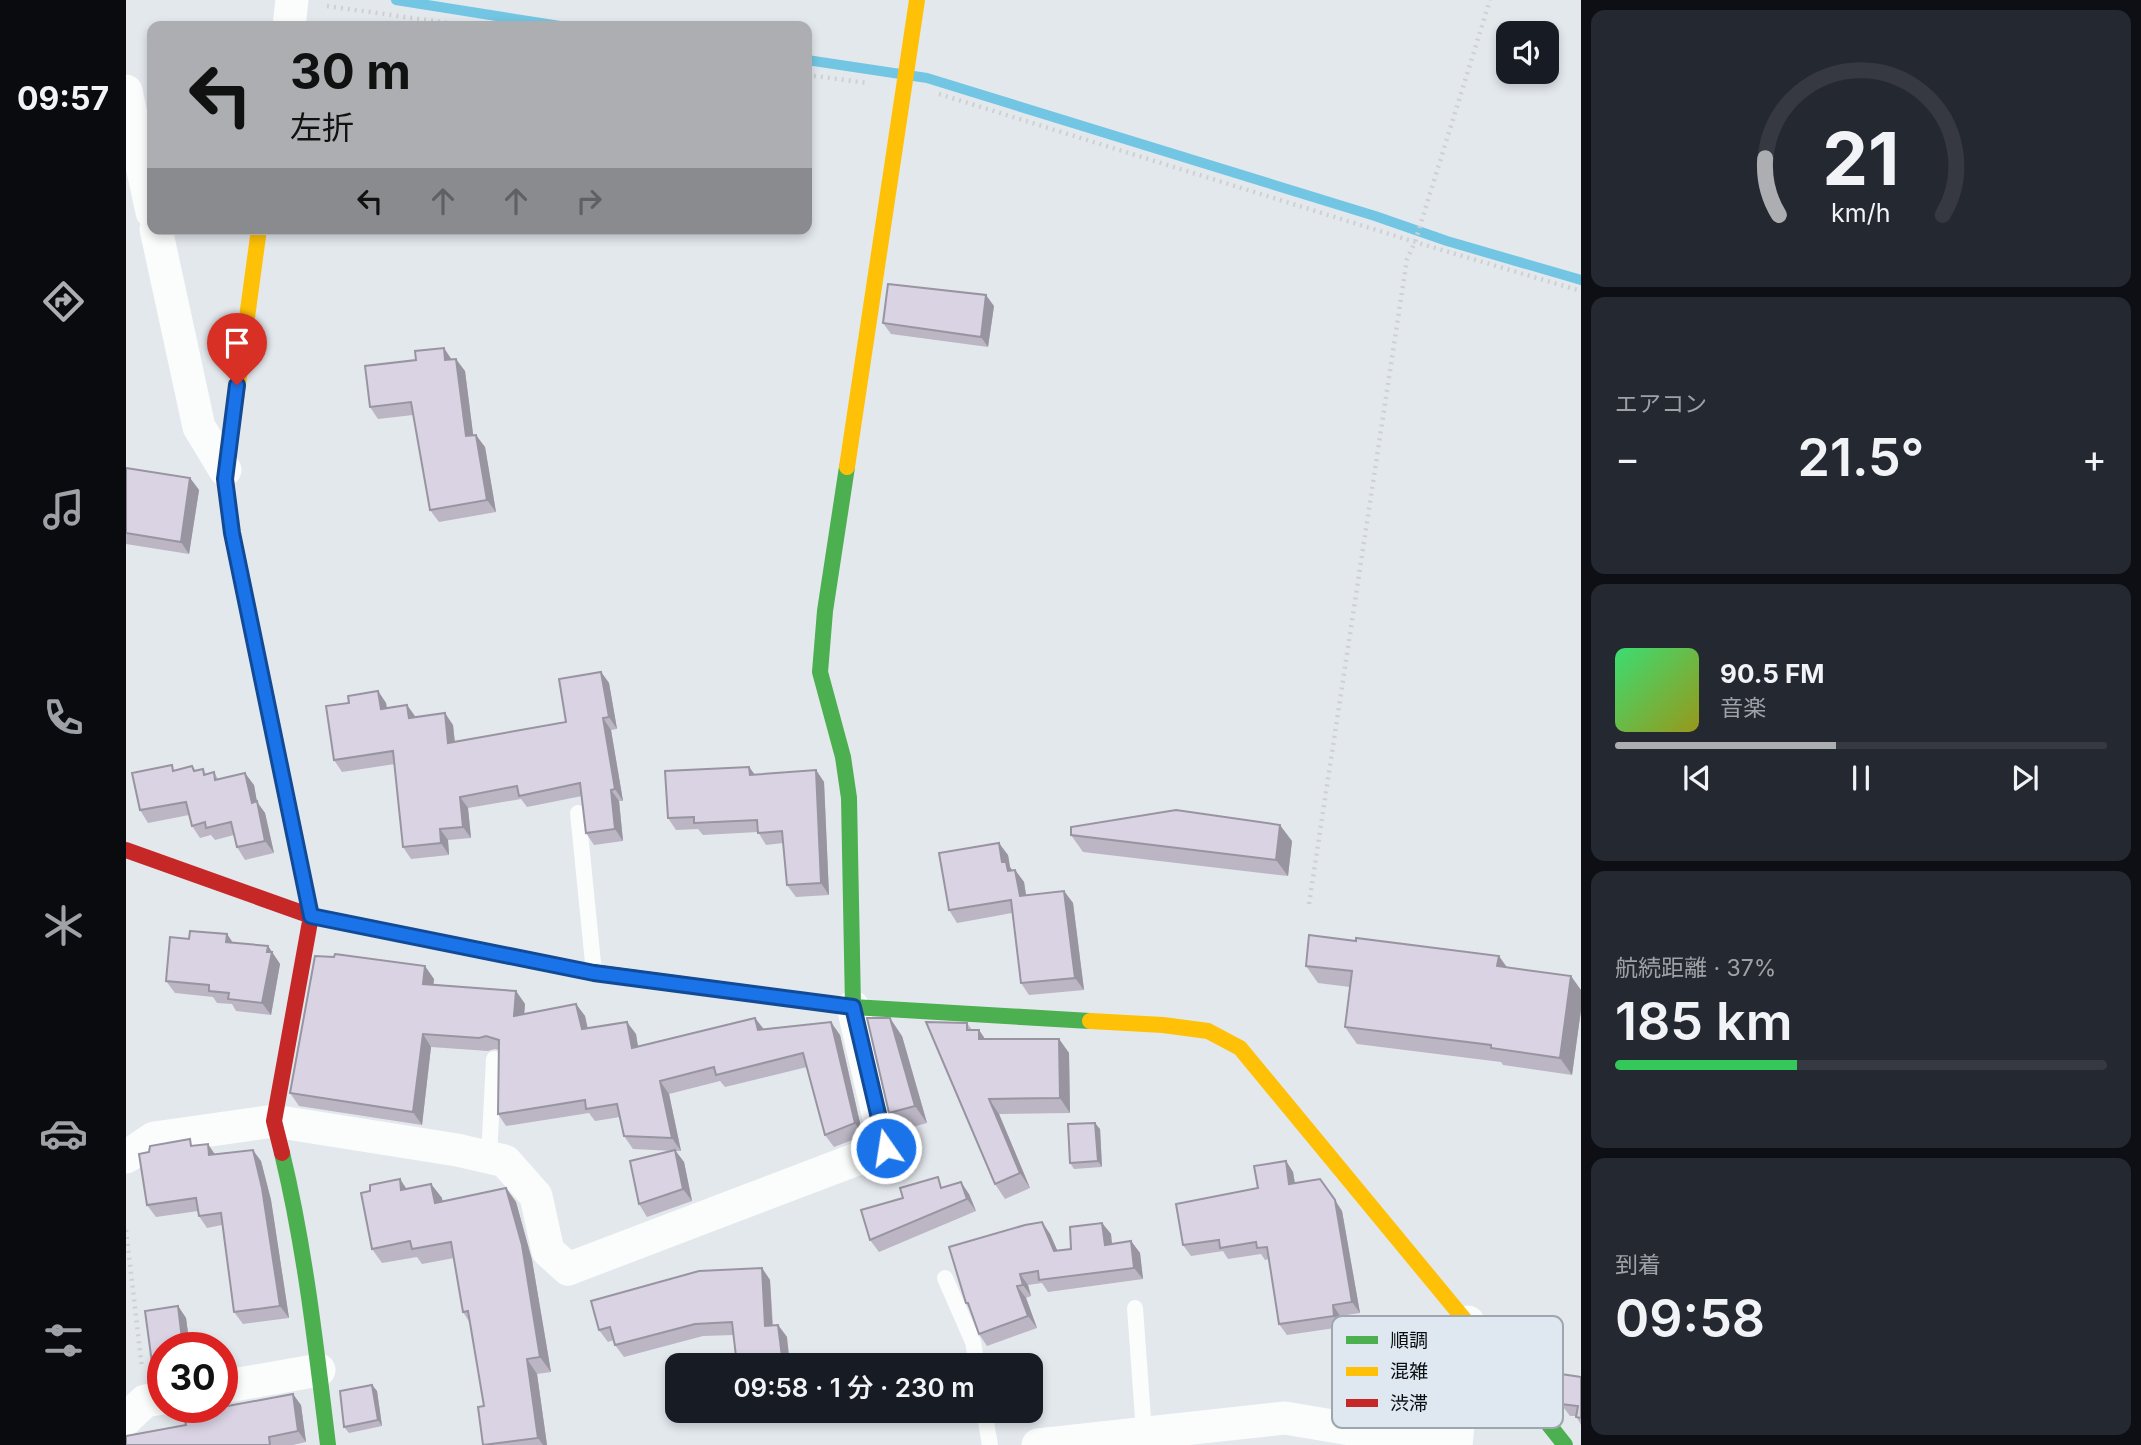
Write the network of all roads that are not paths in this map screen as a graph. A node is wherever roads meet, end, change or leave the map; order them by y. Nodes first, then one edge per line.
1 (292, 0) edge
2 (917, 0) edge
3 (290, 21) edge
4 (126, 91) edge
5 (147, 189) edge
6 (157, 235) edge
7 (258, 235) edge
8 (225, 470) junction
9 (578, 813) dead end
10 (126, 850) edge
11 (311, 916) junction
12 (594, 973) junction
13 (853, 1007) junction
14 (494, 1059) edge
15 (274, 1121) junction
16 (126, 1157) edge
17 (489, 1157) junction
18 (945, 1278) dead end
19 (1135, 1308) dead end
20 (1463, 1316) edge
21 (974, 1353) edge
22 (319, 1370) junction
23 (238, 1384) edge
24 (986, 1423) edge
25 (1332, 1426) edge
26 (1344, 1428) edge
27 (1552, 1428) edge
28 (1144, 1432) junction
29 (328, 1445) edge
30 (990, 1445) edge
31 (1038, 1445) edge
32 (1445, 1445) edge
33 (1565, 1445) edge

1 - 3 street
2 - 13 street
4 - 5 street
6 - 8 street
7 - 8 street
8 - 11 street
9 - 12 lane
10 - 11 street
11 - 12 street
11 - 15 street
12 - 13 street
13 - 17 street
13 - 20 street
14 - 17 lane
15 - 16 street
15 - 17 street
15 - 22 street
18 - 21 lane
19 - 28 lane
22 - 23 street
22 - 29 street
24 - 30 lane
25 - 28 street
26 - 32 street
27 - 33 street
28 - 31 street

